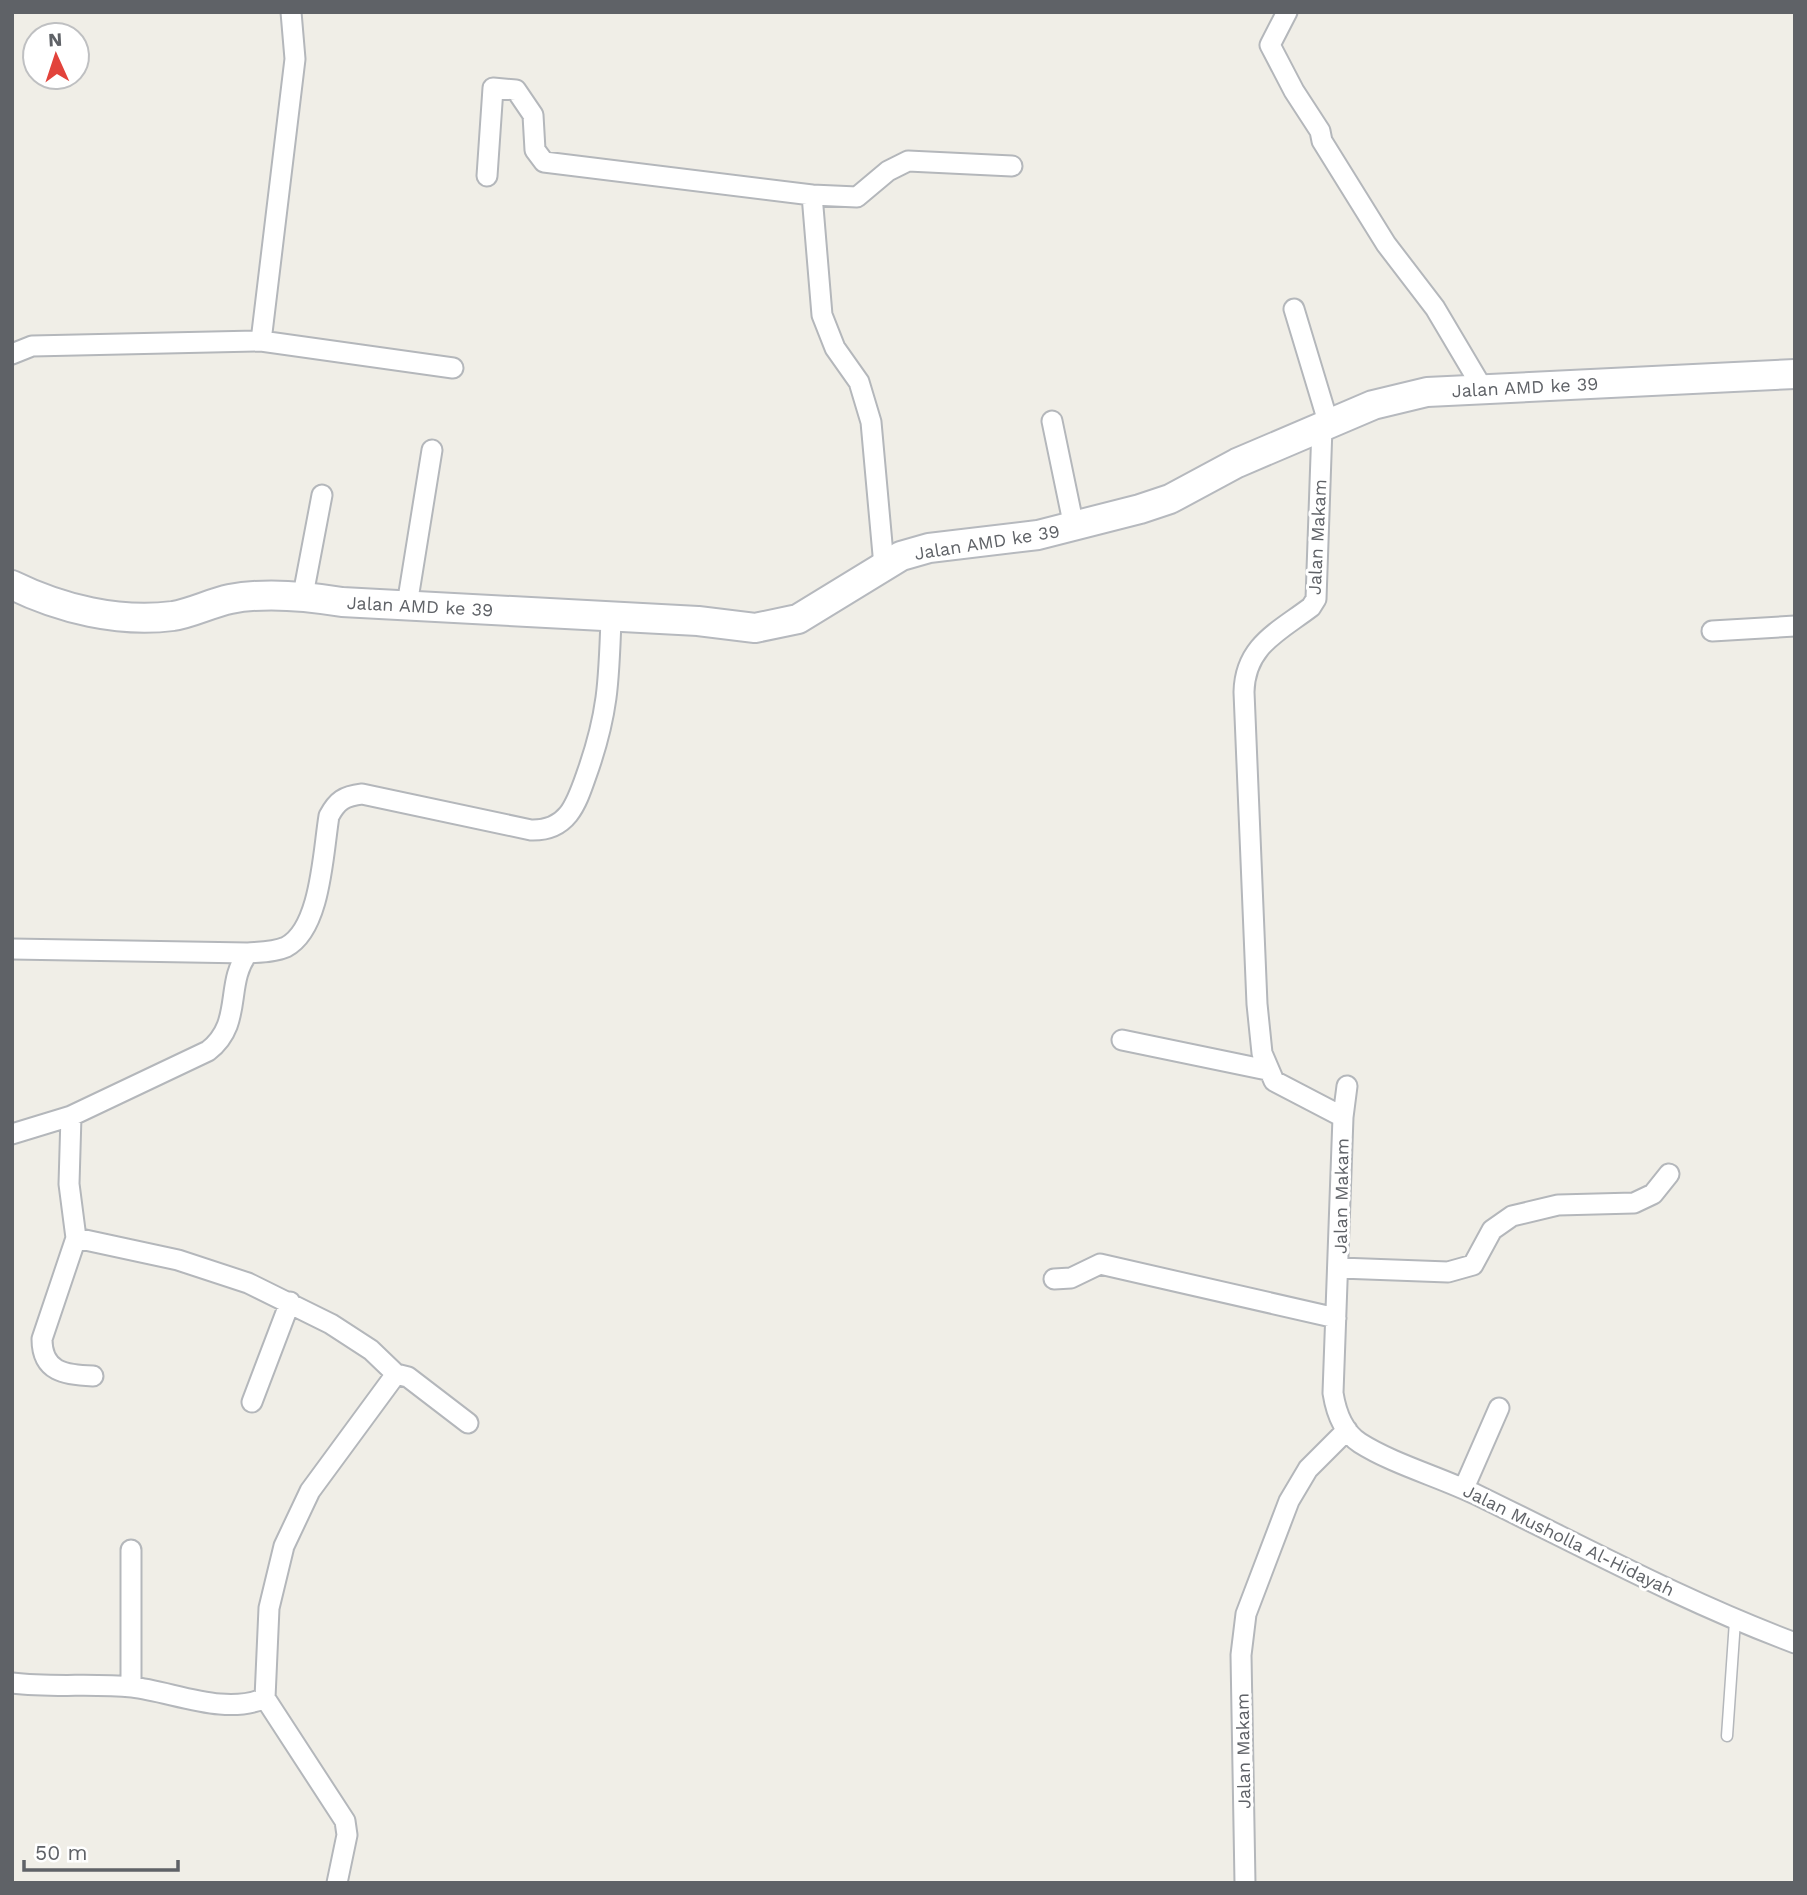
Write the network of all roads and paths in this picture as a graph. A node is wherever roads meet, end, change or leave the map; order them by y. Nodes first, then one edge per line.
1 (291, 12) edge
2 (1287, 12) edge
3 (1012, 166) dead end
4 (487, 176) dead end
5 (812, 195) junction
6 (1294, 309) dead end
7 (261, 341) junction
8 (12, 354) edge
9 (453, 369) dead end
10 (1795, 374) edge
11 (1482, 389) junction
12 (1052, 421) dead end
13 (1326, 426) junction
14 (432, 450) dead end
15 (322, 495) dead end
16 (1074, 527) junction
17 (884, 566) junction
18 (12, 585) edge
19 (303, 596) junction
20 (407, 605) junction
21 (611, 618) junction
22 (1795, 626) edge
23 (1712, 631) dead end
24 (12, 949) edge
25 (248, 953) junction
26 (1122, 1040) dead end
27 (1267, 1070) junction
28 (1347, 1086) dead end
29 (71, 1116) junction
30 (1343, 1117) junction
31 (12, 1134) edge
32 (1669, 1174) dead end
33 (76, 1238) junction
34 (1340, 1268) junction
35 (1054, 1279) dead end
36 (290, 1302) junction
37 (1336, 1318) junction
38 (396, 1374) junction
39 (93, 1376) dead end
40 (252, 1402) dead end
41 (1499, 1408) dead end
42 (468, 1423) dead end
43 (1347, 1430) junction
44 (1464, 1488) junction
45 (131, 1550) dead end
46 (1735, 1621) junction
47 (1795, 1643) edge
48 (12, 1683) edge
49 (131, 1687) junction
50 (265, 1698) junction
51 (1727, 1736) dead end
52 (337, 1883) edge
53 (1245, 1883) edge

1 - 7 street
2 - 11 street
3 - 5 street
4 - 5 street
5 - 17 street
6 - 13 street, Jalan Makam
7 - 8 street
7 - 9 street
10 - 11 street, Jalan AMD ke 39
11 - 13 street, Jalan AMD ke 39
12 - 16 street
13 - 16 street, Jalan AMD ke 39
13 - 27 street, Jalan Makam
14 - 20 street
15 - 19 street
16 - 17 street, Jalan AMD ke 39
17 - 21 street, Jalan AMD ke 39
18 - 19 street, Jalan AMD ke 39
19 - 20 street, Jalan AMD ke 39
20 - 21 street, Jalan AMD ke 39
21 - 25 street
22 - 23 street
24 - 25 street
25 - 29 street
26 - 27 street
27 - 30 street, Jalan Makam
28 - 30 street
29 - 31 street
29 - 33 street
30 - 34 street, Jalan Makam
32 - 34 street
33 - 36 street
33 - 39 street
34 - 37 street, Jalan Makam
35 - 37 street
36 - 38 street
36 - 40 street
37 - 43 street, Jalan Makam
38 - 42 street
38 - 50 street
41 - 44 street
43 - 44 street, Jalan Musholla Al-Hidayah
43 - 53 street, Jalan Makam
44 - 46 street, Jalan Musholla Al-Hidayah
45 - 49 street
46 - 47 street, Jalan Musholla Al-Hidayah
46 - 51 lane
48 - 49 street
49 - 50 street
50 - 52 street

